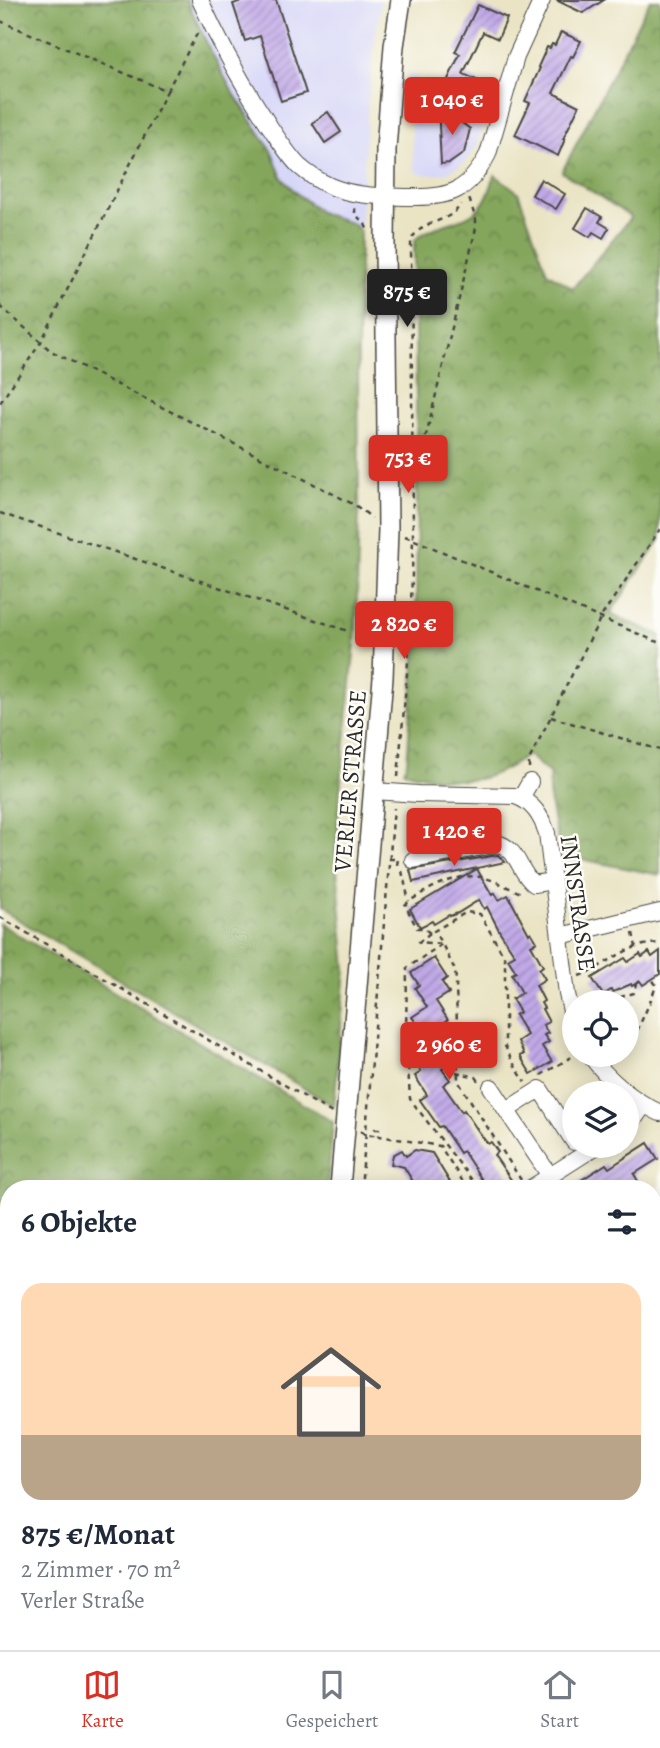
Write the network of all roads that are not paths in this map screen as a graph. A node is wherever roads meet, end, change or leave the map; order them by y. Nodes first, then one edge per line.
1 (200, 0) edge
2 (401, 0) edge
3 (542, 0) edge
4 (385, 197) junction
5 (530, 782) road end
6 (374, 791) junction
7 (521, 798) junction
8 (407, 862) road end
9 (553, 881) junction
10 (660, 912) edge
11 (560, 936) junction
12 (567, 990) edge
13 (600, 1067) edge
14 (491, 1087) road end
15 (644, 1105) junction
16 (507, 1110) junction
17 (639, 1112) edge
18 (660, 1113) edge
19 (562, 1123) edge
20 (568, 1158) edge
21 (550, 1176) junction
22 (342, 1180) edge
23 (543, 1180) edge

1 - 4 street
2 - 4 main road, VERLER STRASSE
3 - 4 street
4 - 6 main road, VERLER STRASSE
5 - 7 street
6 - 7 street
6 - 22 main road, VERLER STRASSE
7 - 9 street, INNSTRASSE
8 - 9 street
9 - 11 street, INNSTRASSE
10 - 11 street
11 - 12 street, INNSTRASSE
13 - 15 street
14 - 16 street
15 - 17 street
15 - 18 street
16 - 19 street
16 - 21 street
20 - 21 street
21 - 23 street

